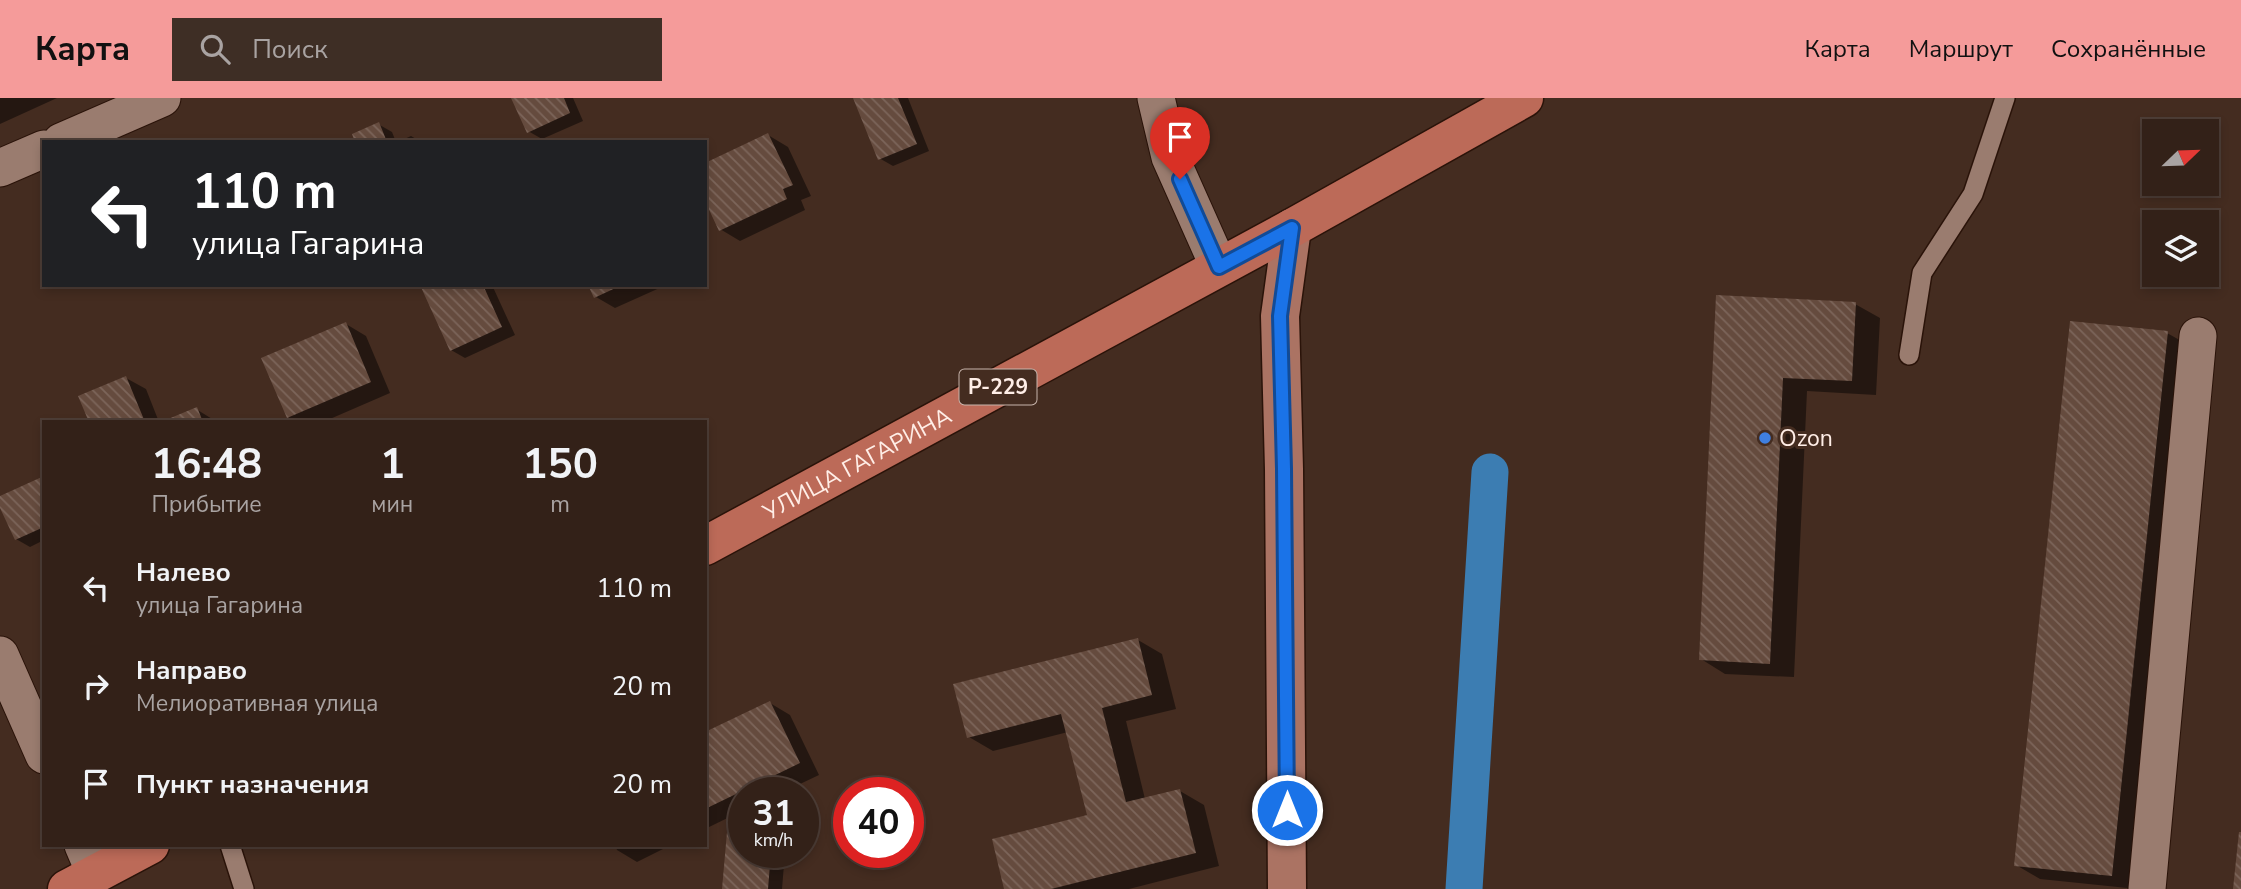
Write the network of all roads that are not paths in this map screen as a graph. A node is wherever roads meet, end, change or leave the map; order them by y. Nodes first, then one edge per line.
1 (162, 98) edge
2 (1156, 98) edge
3 (1524, 98) edge
4 (2005, 98) edge
5 (66, 140) edge
6 (42, 150) edge
7 (0, 169) edge
8 (1292, 228) junction
9 (1219, 267) junction
10 (2198, 336) dead end
11 (1909, 355) dead end
12 (707, 545) edge
13 (0, 655) edge
14 (42, 750) edge
15 (144, 847) edge
16 (231, 847) edge
17 (81, 869) edge
18 (244, 889) edge
19 (1287, 889) edge
20 (2147, 889) edge

1 - 5 street
2 - 9 street
3 - 8 main road, УЛИЦА ГАГАРИНА / Р-229
4 - 11 lane
6 - 7 street
8 - 9 main road, УЛИЦА ГАГАРИНА / Р-229
8 - 19 street
9 - 12 main road, УЛИЦА ГАГАРИНА / Р-229
10 - 20 street
13 - 14 street
15 - 17 main road
16 - 18 lane

